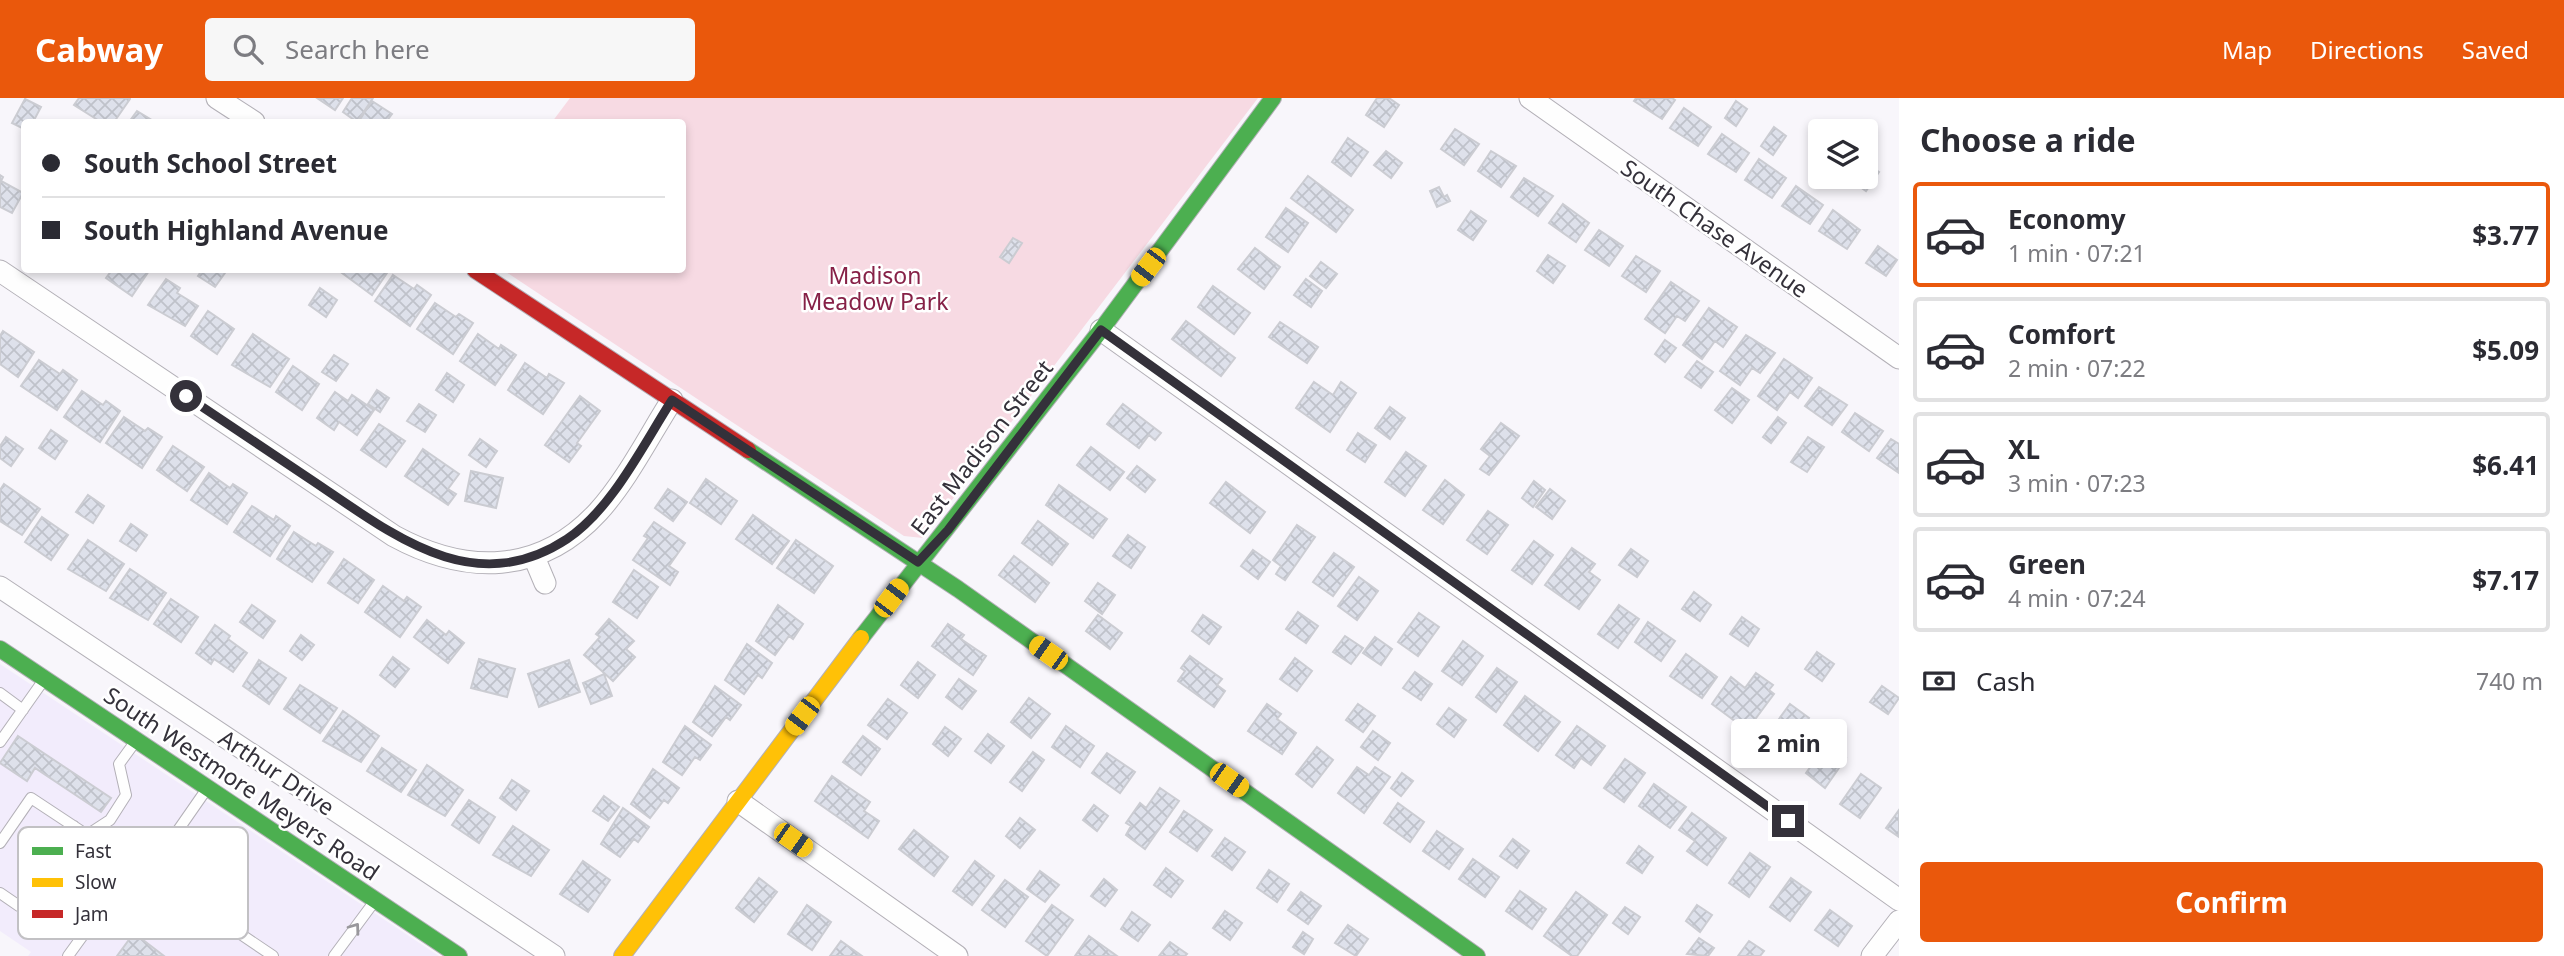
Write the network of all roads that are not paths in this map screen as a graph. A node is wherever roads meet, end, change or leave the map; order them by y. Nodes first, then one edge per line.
1 (217, 98) edge
2 (1273, 98) edge
3 (1531, 98) edge
4 (249, 119) edge
5 (0, 271) edge
6 (480, 273) edge
7 (1101, 330) junction
8 (1899, 358) edge
9 (672, 400) junction
10 (534, 557) junction
11 (918, 562) junction
12 (545, 583) dead end
13 (0, 587) edge
14 (0, 649) edge
15 (44, 678) junction
16 (0, 693) edge
17 (23, 710) junction
18 (136, 740) junction
19 (0, 742) edge
20 (207, 788) junction
21 (738, 801) junction
22 (75, 826) edge
23 (100, 827) edge
24 (180, 827) edge
25 (0, 843) edge
26 (0, 893) edge
27 (375, 900) junction
28 (1899, 900) edge
29 (18, 905) edge
30 (1899, 921) edge
31 (80, 939) edge
32 (248, 939) edge
33 (68, 956) edge
34 (273, 956) edge
35 (334, 956) edge
36 (459, 956) edge
37 (554, 956) edge
38 (622, 956) edge
39 (957, 956) edge
40 (1478, 956) edge
41 (1872, 956) edge

1 - 4 street
2 - 7 street, East Madison Street
3 - 8 street, South Chase Avenue
5 - 10 street
6 - 9 street
7 - 11 street, East Madison Street
7 - 28 street
9 - 10 street
9 - 11 street
10 - 12 street
11 - 21 street, East Madison Street
11 - 40 street
13 - 37 street, Arthur Drive
14 - 15 street, South Westmore Meyers Road
15 - 17 lane
15 - 18 street, South Westmore Meyers Road
16 - 17 lane
17 - 19 lane
18 - 20 street, South Westmore Meyers Road
18 - 23 lane
20 - 24 lane
20 - 27 street, South Westmore Meyers Road
21 - 38 street, East Madison Street
21 - 39 street
22 - 25 lane
26 - 29 lane
35 -> 27 lane
27 - 36 street, South Westmore Meyers Road
30 - 41 street
31 - 33 lane
32 - 34 lane

